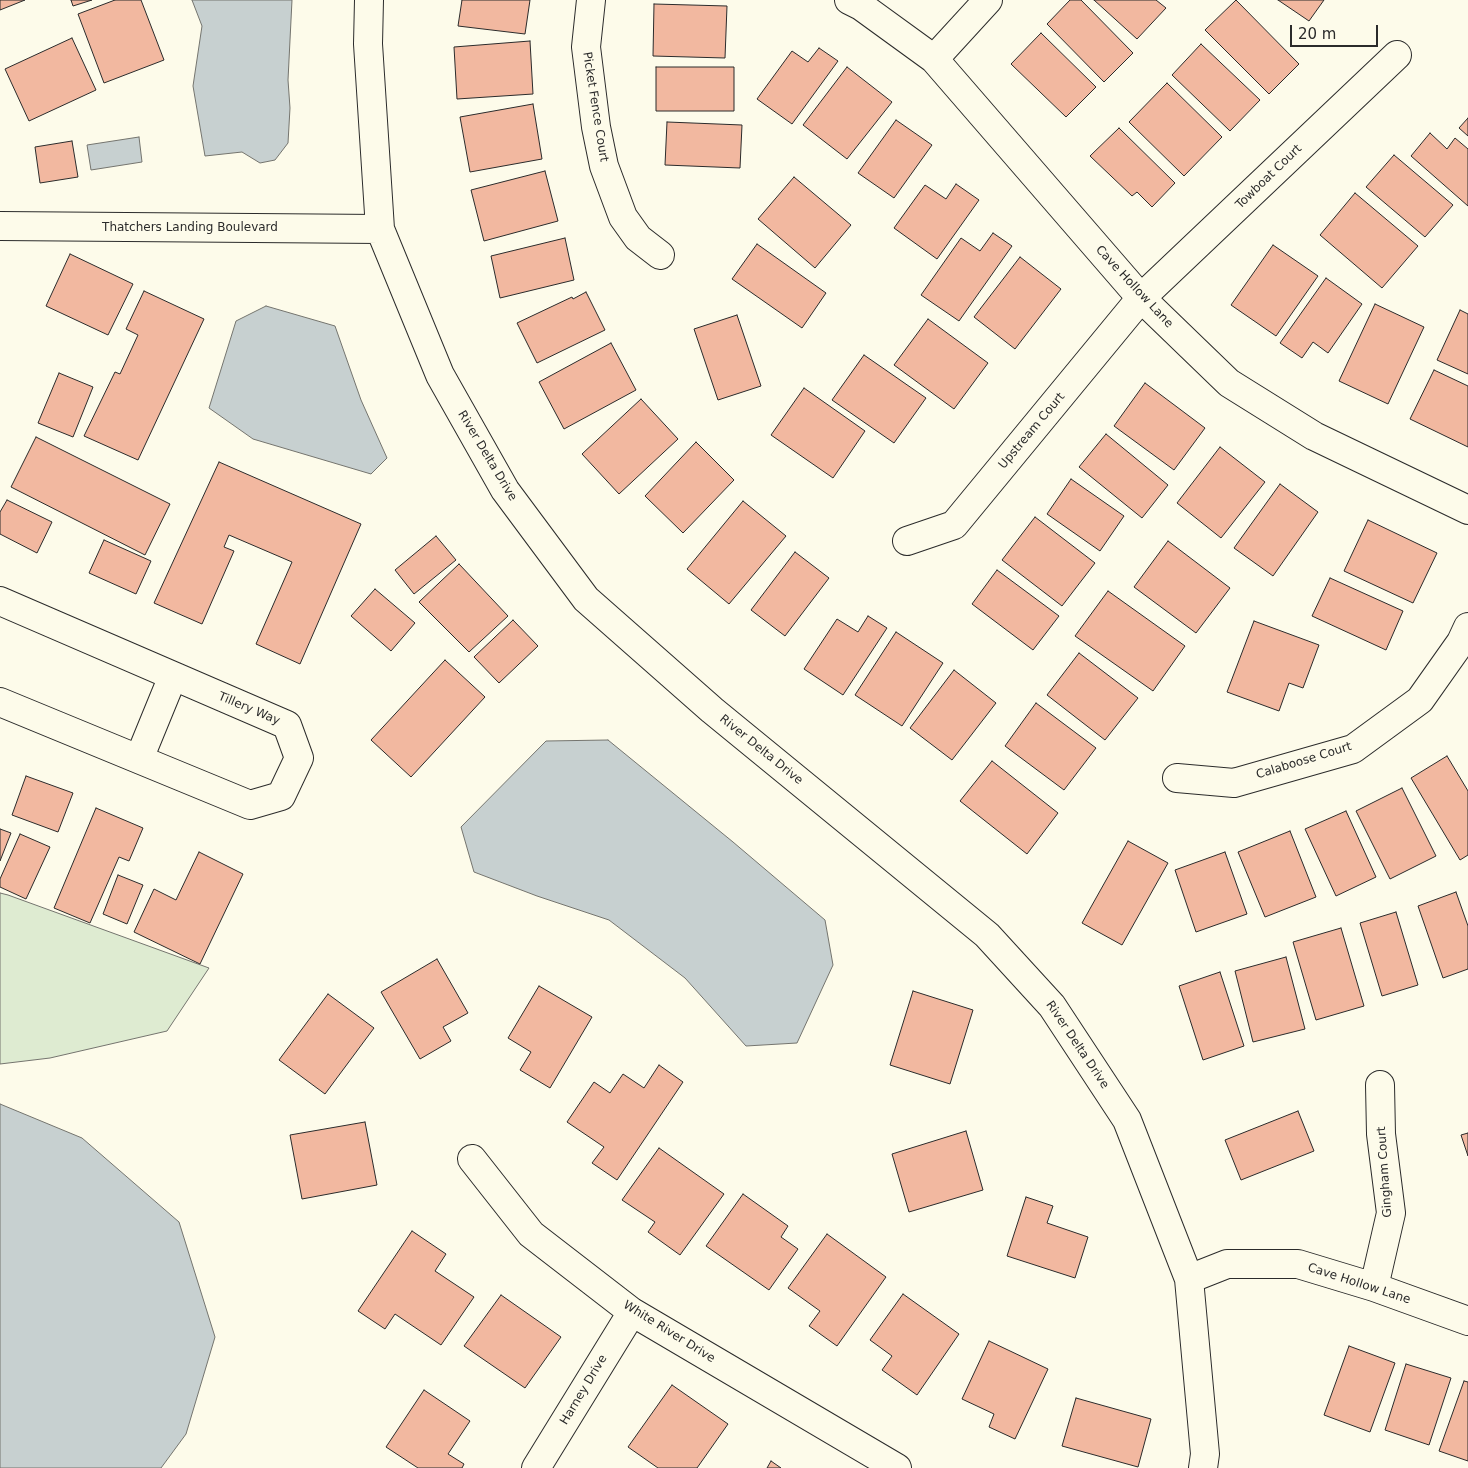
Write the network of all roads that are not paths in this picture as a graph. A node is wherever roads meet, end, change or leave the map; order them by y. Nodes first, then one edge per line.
1 (370, 0) edge
2 (591, 0) edge
3 (849, 0) edge
4 (988, 0) edge
5 (1397, 55) dead end
6 (934, 59) junction
7 (0, 226) edge
8 (380, 229) junction
9 (660, 255) dead end
10 (1141, 298) junction
11 (1468, 510) edge
12 (907, 541) dead end
13 (0, 602) edge
14 (1468, 627) edge
15 (173, 676) junction
16 (0, 702) edge
17 (139, 759) junction
18 (1177, 778) dead end
19 (1380, 1085) dead end
20 (472, 1159) dead end
21 (1190, 1279) junction
22 (1374, 1287) junction
23 (632, 1312) junction
24 (1468, 1321) edge
25 (536, 1468) edge
26 (897, 1468) edge
27 (1203, 1468) edge

1 - 8 street, River Delta Drive
2 - 9 street, Picket Fence Court
3 - 6 street, Cave Hollow Lane
4 - 6 street
5 - 10 street, Towboat Court
6 - 10 street, Cave Hollow Lane
7 - 8 street, Thatchers Landing Boulevard
8 - 21 street, River Delta Drive
10 - 11 street, Cave Hollow Lane
10 - 12 street, Upstream Court
13 - 15 street, Tillery Way
14 - 18 street, Calaboose Court
15 - 17 street
15 - 17 street, Tillery Way
16 - 17 street, Tillery Way
19 - 22 street, Gingham Court
20 - 23 street, White River Drive
21 - 22 street, Cave Hollow Lane
21 - 27 street, River Delta Drive
22 - 24 street, Cave Hollow Lane
23 - 25 street, Harney Drive
23 - 26 street, White River Drive

